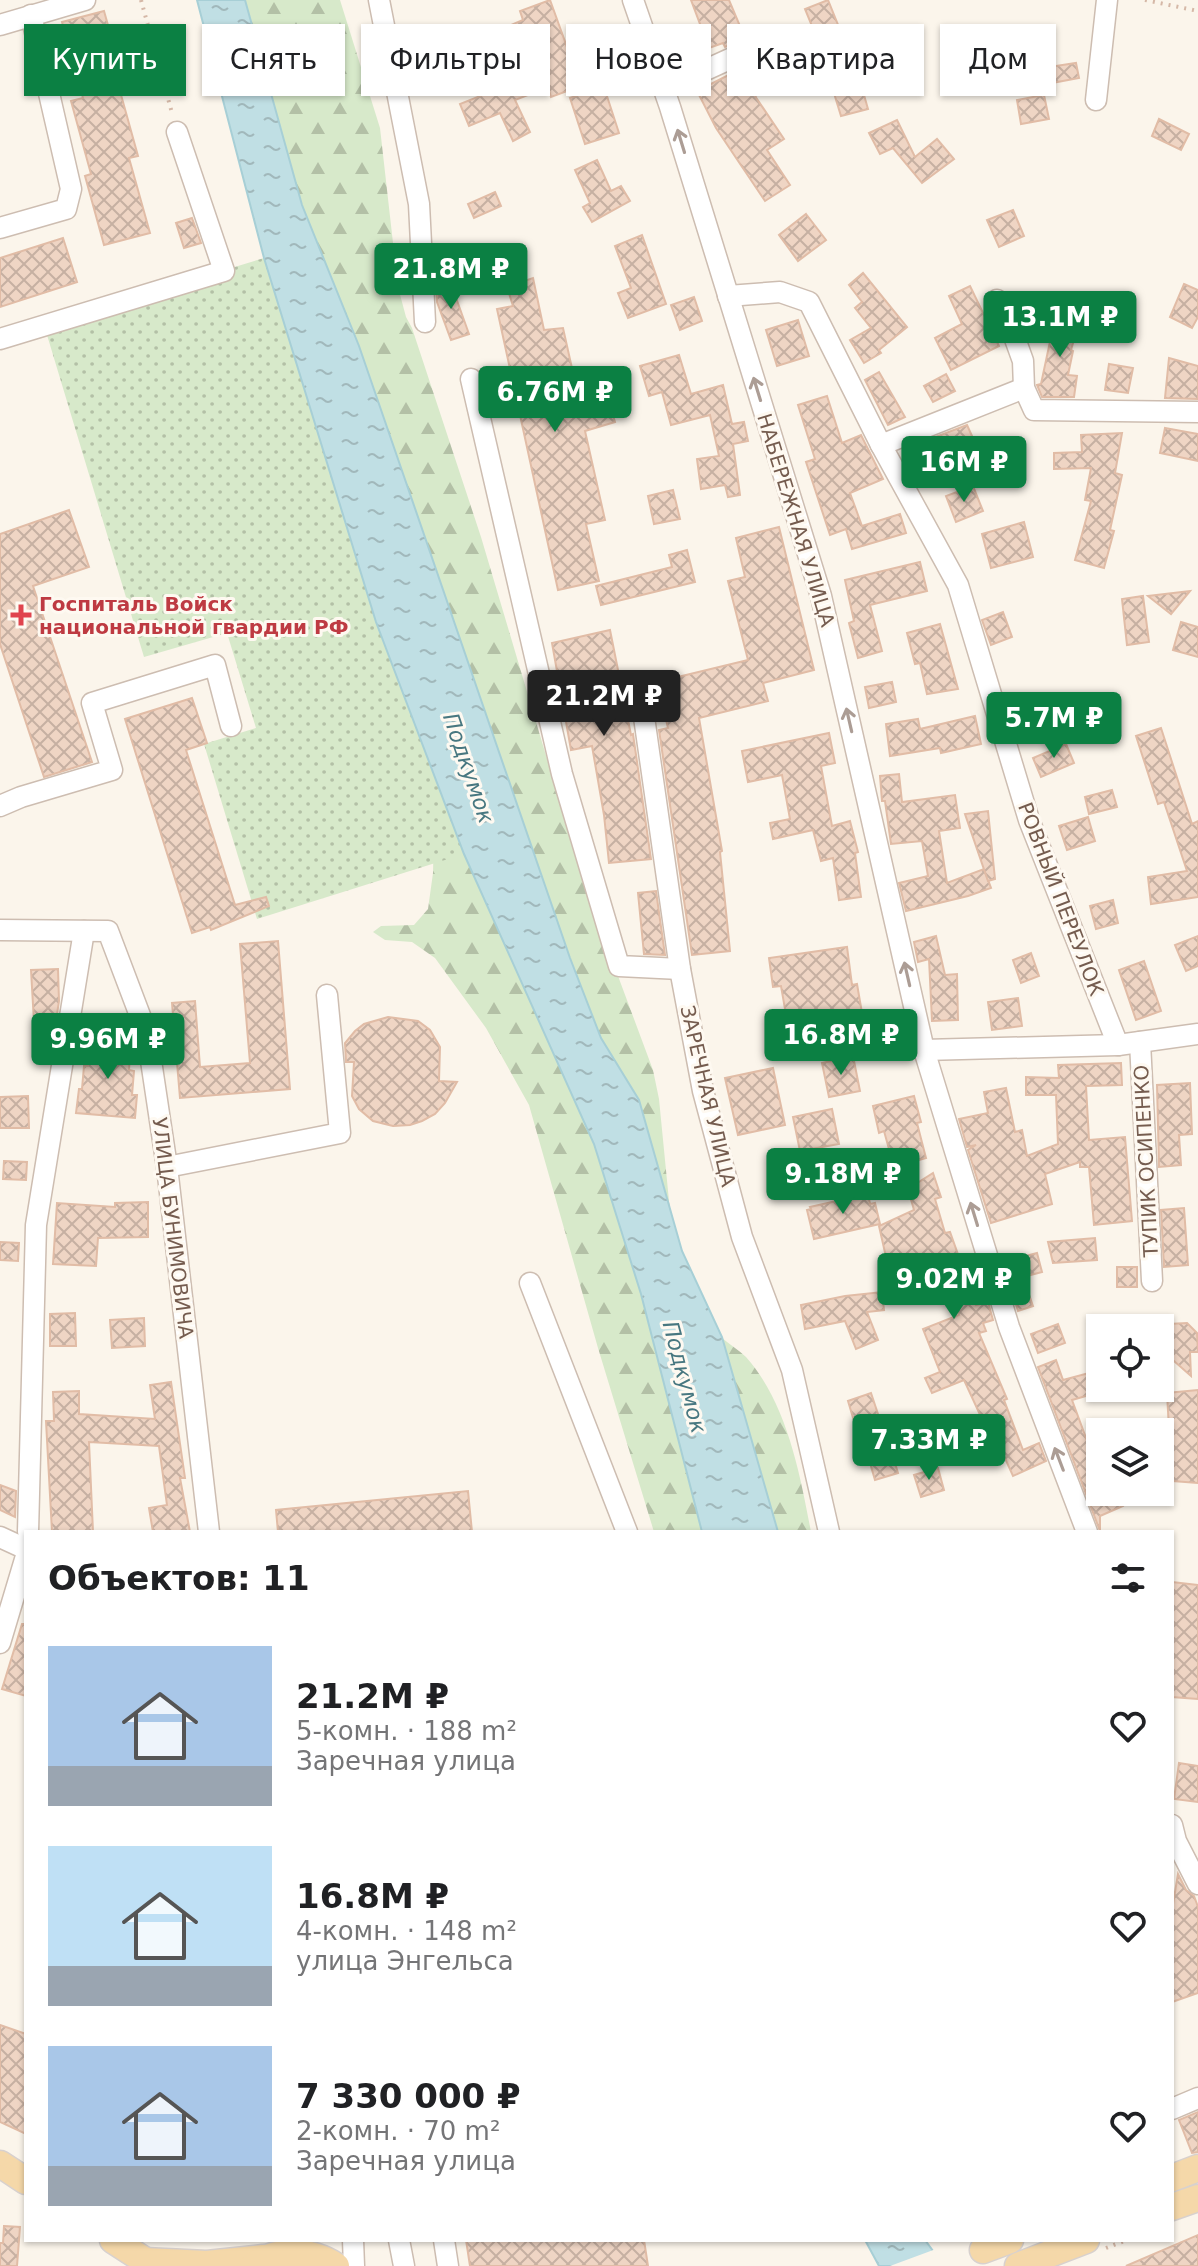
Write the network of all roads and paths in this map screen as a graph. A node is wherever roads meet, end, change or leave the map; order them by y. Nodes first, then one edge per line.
1 (85, 0) edge
2 (141, 0) edge
3 (379, 0) edge
4 (633, 0) edge
5 (1107, 0) edge
6 (1145, 0) edge
7 (1198, 11) edge
8 (31, 15) junction
9 (641, 24) edge
10 (0, 25) edge
11 (666, 96) edge
12 (1096, 100) dead end
13 (177, 132) joint
14 (0, 228) edge
15 (728, 296) junction
16 (997, 300) dead end
17 (425, 322) dead end
18 (0, 339) edge
19 (471, 379) dead end
20 (1024, 388) junction
21 (1198, 412) edge
22 (881, 445) junction
23 (641, 696) dead end
24 (231, 726) dead end
25 (0, 806) edge
26 (0, 930) edge
27 (84, 931) junction
28 (680, 969) junction
29 (327, 995) dead end
30 (1198, 1034) edge
31 (1140, 1042) junction
32 (1118, 1045) junction
33 (924, 1050) junction
34 (167, 1167) junction
35 (1152, 1281) dead end
36 (530, 1283) dead end
37 (28, 1530) edge
38 (209, 1530) edge
39 (626, 1530) edge
40 (829, 1530) edge
41 (1086, 1530) edge
42 (0, 1537) edge
43 (24, 1548) edge
44 (24, 1563) edge
45 (0, 1643) edge
46 (1174, 1833) edge
47 (1198, 1884) edge
48 (1198, 2098) edge
49 (1174, 2108) edge
50 (0, 2164) edge
51 (1198, 2168) edge
52 (1174, 2177) edge
53 (24, 2180) edge
54 (1198, 2198) edge
55 (1174, 2206) edge
56 (116, 2242) edge
57 (357, 2242) edge
58 (399, 2242) edge
59 (444, 2242) edge
60 (1005, 2242) edge
61 (1081, 2242) edge
62 (983, 2250) dead end
63 (258, 2262) edge
64 (149, 2263) edge
65 (336, 2266) edge
66 (354, 2266) edge
67 (404, 2266) edge
68 (448, 2266) edge
69 (1018, 2266) edge

1 - 8 street
2 - 13 path
3 - 17 street
4 - 9 street, НАБЕРЕЖНАЯ УЛИЦА
5 - 12 street
6 - 7 path
8 - 10 street
8 - 14 street
15 -> 11 street, НАБЕРЕЖНАЯ УЛИЦА
13 - 18 street
15 - 22 street, РОВНЫЙ ПЕРЕУЛОК
33 -> 15 street, НАБЕРЕЖНАЯ УЛИЦА
16 - 20 street
19 - 28 street
20 - 21 street
20 - 22 street
22 - 32 street, РОВНЫЙ ПЕРЕУЛОК
23 - 28 street, ЗАРЕЧНАЯ УЛИЦА
24 - 25 street
26 - 27 street
27 - 34 street, УЛИЦА БУНИМОВИЧА
27 - 37 street
28 - 40 street, ЗАРЕЧНАЯ УЛИЦА
29 - 34 street
30 - 31 street
31 - 32 street
31 - 35 street, ТУПИК ОСИПЕНКО
32 - 33 street
41 -> 33 street, НАБЕРЕЖНАЯ УЛИЦА
34 - 38 street, УЛИЦА БУНИМОВИЧА
36 - 39 street
42 - 43 street
44 - 45 street
46 - 47 street
48 - 49 street
50 - 53 main road
51 - 52 main road
54 - 55 main road
56 - 64 main road
57 - 66 street
58 - 67 street
59 - 68 street
60 - 62 main road
61 - 69 main road
63 - 64 main road
63 - 65 main road

